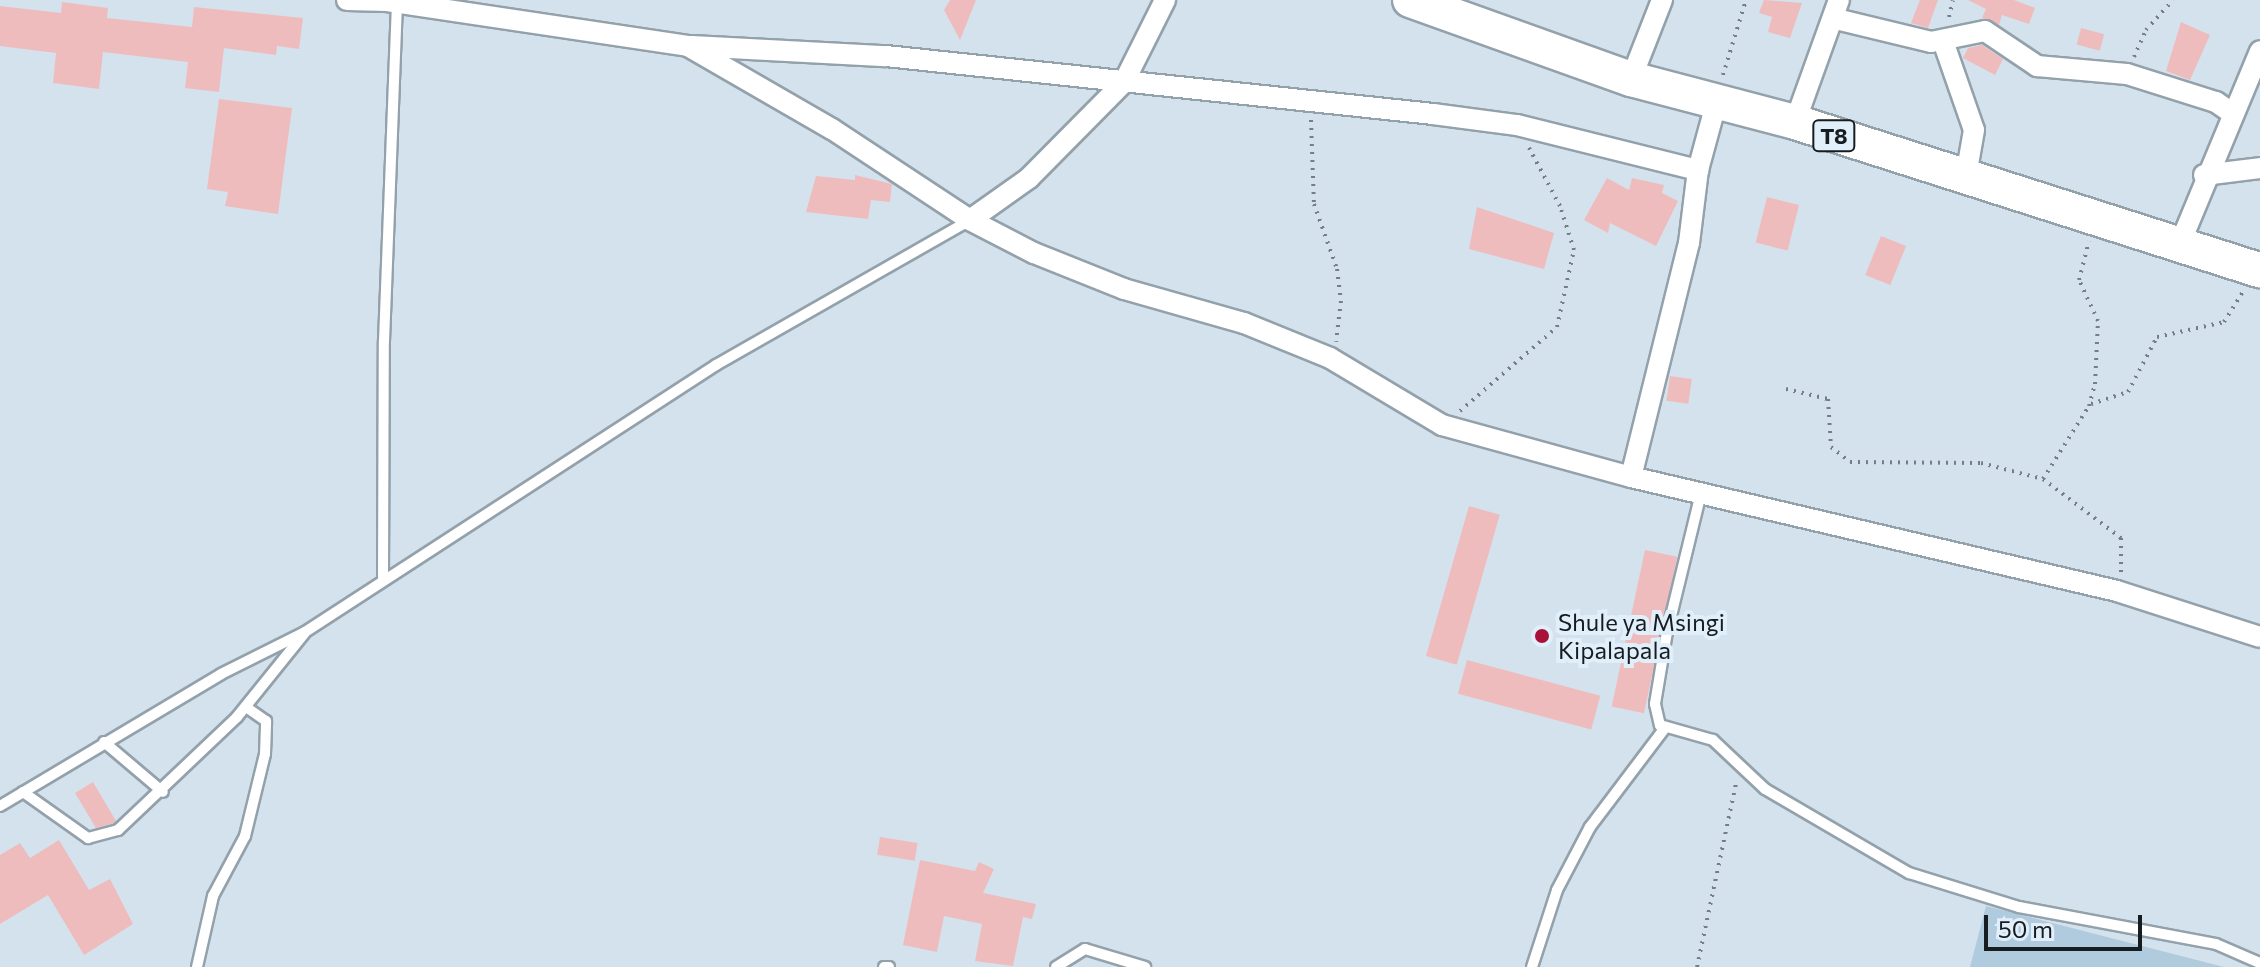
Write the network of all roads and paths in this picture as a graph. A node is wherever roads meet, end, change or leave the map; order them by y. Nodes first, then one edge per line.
1 (347, 0) edge
2 (1165, 0) edge
3 (1410, 0) edge
4 (1662, 0) edge
5 (1746, 0) edge
6 (2173, 0) edge
7 (397, 2) junction
8 (1838, 10) edge
9 (1943, 41) junction
10 (688, 46) junction
11 (2260, 51) edge
12 (2127, 74) junction
13 (1631, 79) junction
14 (1124, 82) junction
15 (1717, 100) junction
16 (1312, 102) junction
17 (2233, 114) junction
18 (1795, 122) junction
19 (1517, 125) junction
20 (2260, 168) edge
21 (1698, 170) junction
22 (2204, 175) junction
23 (1966, 176) junction
24 (970, 220) junction
25 (2095, 220) junction
26 (2179, 246) junction
27 (2259, 270) edge
28 (1330, 358) junction
29 (1786, 389) dead end
30 (2089, 406) junction
31 (1442, 425) junction
32 (1631, 477) junction
33 (2043, 479) junction
34 (1701, 493) junction
35 (383, 577) junction
36 (2117, 591) junction
37 (305, 632) junction
38 (2260, 637) edge
39 (246, 707) junction
40 (1665, 728) junction
41 (104, 742) junction
42 (1740, 765) junction
43 (23, 792) junction
44 (163, 792) junction
45 (0, 806) edge
46 (2260, 963) edge
47 (197, 967) edge
48 (1056, 967) edge
49 (1145, 967) edge
50 (1532, 967) edge
51 (1697, 967) edge

1 - 7 street
2 - 14 street
3 - 13 highway, T8
4 - 13 street
5 - 15 path
6 - 12 path
7 - 10 street
7 - 35 lane
8 - 9 street
8 - 18 street
9 - 12 street
9 - 23 street
10 - 14 street
10 - 24 street
11 - 17 street
12 - 17 street
13 - 15 highway, T8
14 - 16 street
14 - 24 street
15 - 18 highway, T8
15 - 21 street
16 - 19 street
16 - 28 path
17 - 22 street
18 - 23 highway, T8
19 - 21 street
19 - 31 path
20 - 22 street
21 - 32 street
22 - 26 street
23 - 25 highway, T8
24 - 28 street
24 - 35 lane
25 - 26 highway, T8
25 - 30 path
26 - 27 highway, T8
27 - 30 path
28 - 31 street
29 - 33 path
30 - 33 path
31 - 32 street
32 - 34 street
33 - 36 path
34 - 36 street
34 - 40 lane
35 - 37 lane
36 - 38 street
37 - 39 lane
37 - 41 lane
39 - 44 lane
39 - 47 lane
40 - 42 lane
40 - 50 lane
41 - 43 lane
41 - 44 lane
42 - 46 lane
42 - 51 path
43 - 44 lane
43 - 45 lane
48 - 49 lane

